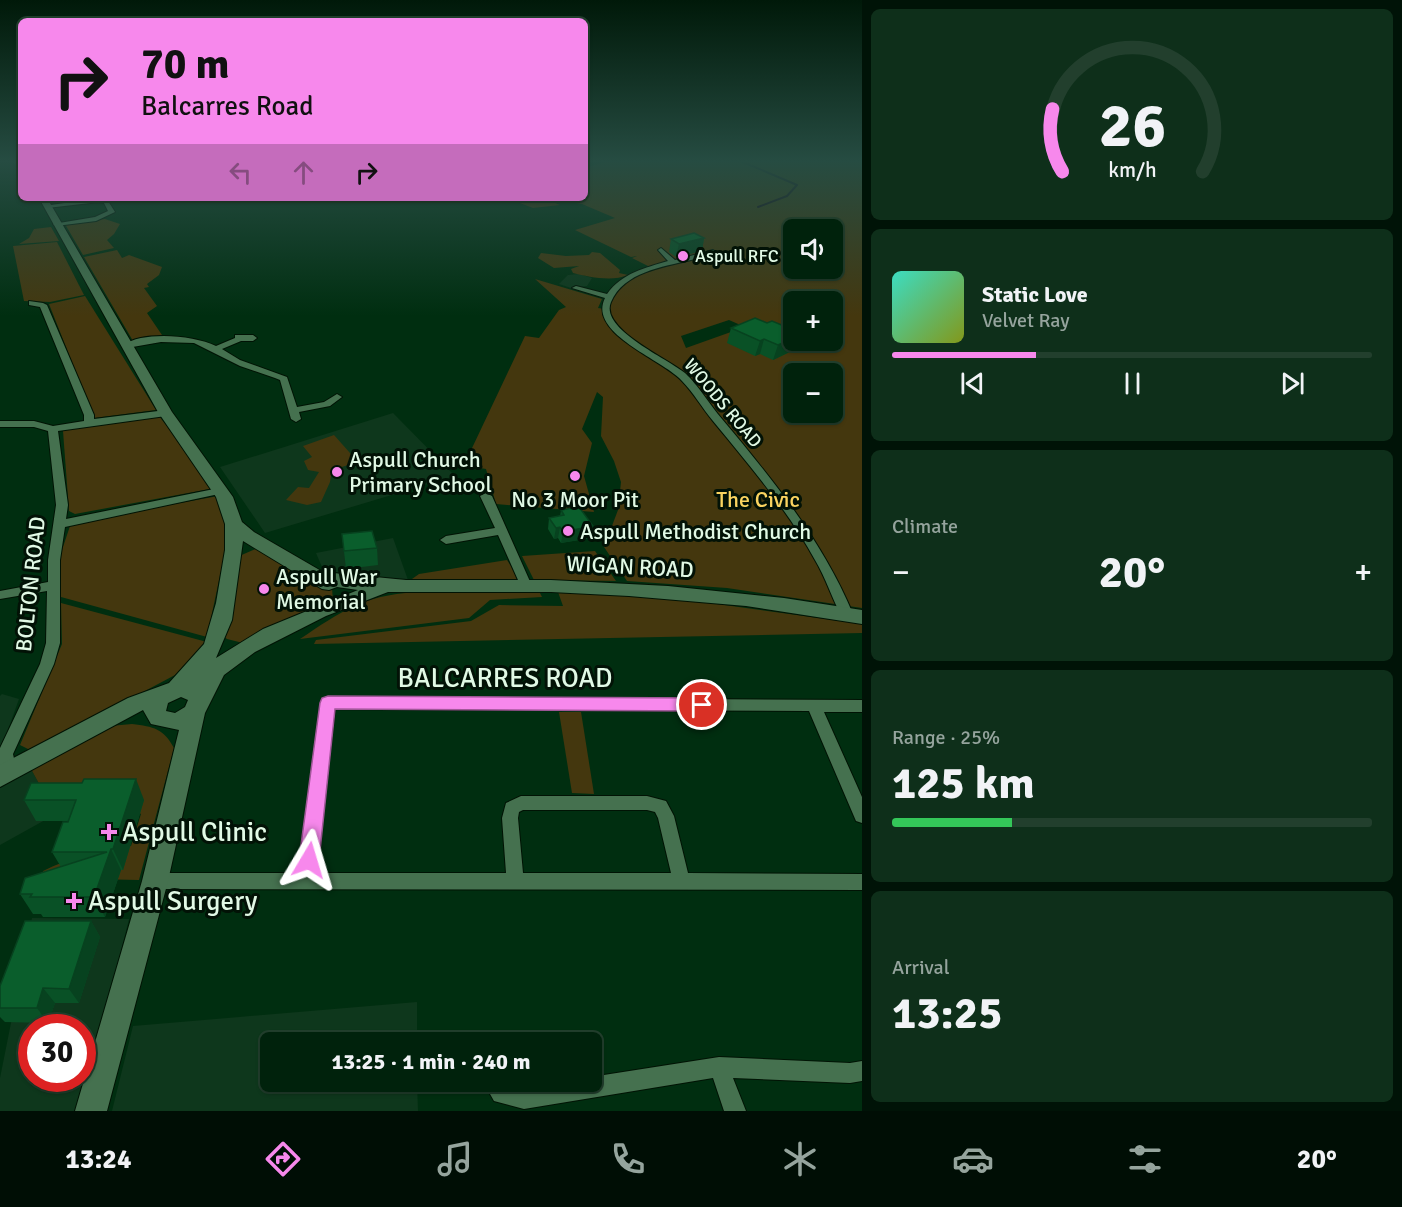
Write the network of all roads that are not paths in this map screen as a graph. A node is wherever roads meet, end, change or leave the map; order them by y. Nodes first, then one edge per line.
1 (50, 212) edge
2 (112, 212) edge
3 (56, 224) junction
4 (661, 250) dead end
5 (713, 252) dead end
6 (675, 263) junction
7 (576, 288) dead end
8 (610, 297) junction
9 (32, 303) dead end
10 (253, 338) dead end
11 (127, 345) junction
12 (216, 349) junction
13 (338, 395) dead end
14 (166, 412) junction
15 (89, 423) junction
16 (0, 424) edge
17 (53, 429) junction
18 (219, 491) junction
19 (486, 496) dead end
20 (61, 524) junction
21 (234, 524) junction
22 (502, 531) junction
23 (446, 540) dead end
24 (267, 549) junction
25 (231, 563) junction
26 (320, 578) junction
27 (55, 585) junction
28 (526, 586) junction
29 (393, 587) junction
30 (0, 595) edge
31 (329, 607) junction
32 (854, 615) edge
33 (220, 629) junction
34 (262, 639) junction
35 (172, 690) junction
36 (814, 705) junction
37 (862, 706) edge
38 (196, 707) junction
39 (164, 720) junction
40 (103, 722) junction
41 (185, 752) junction
42 (5, 775) edge
43 (862, 816) edge
44 (155, 881) junction
45 (681, 881) junction
46 (306, 882) junction
47 (515, 882) junction
48 (862, 882) edge
49 (719, 1067) junction
50 (862, 1071) edge
51 (501, 1094) dead end
52 (524, 1105) edge
53 (91, 1111) edge
54 (735, 1111) edge

1 - 3 main road
2 - 3 street
3 - 11 main road
4 - 6 street
5 - 6 street
6 - 8 street
7 - 8 street
8 - 32 street, WOODS ROAD
9 - 15 street
10 - 12 street
11 - 12 street
11 - 14 main road
12 - 13 street
14 - 15 street
14 - 18 main road
15 - 17 street
16 - 17 street
17 - 20 street, BOLTON ROAD
18 - 20 street
18 - 21 main road
19 - 22 street
20 - 27 street, BOLTON ROAD
21 - 24 main road
21 - 25 main road
22 - 23 street
22 - 28 street
24 - 25 main road
24 - 26 main road
25 - 33 main road
26 - 29 main road, WIGAN ROAD
26 - 31 main road
27 - 30 street
27 - 42 street, BOLTON ROAD
28 - 29 main road, WIGAN ROAD
28 - 32 main road, WIGAN ROAD
29 - 31 main road, WIGAN ROAD
31 - 34 main road, WIGAN ROAD
33 - 34 main road
33 - 35 main road
34 - 38 main road, WIGAN ROAD
35 - 38 main road
35 - 39 main road
35 - 40 main road
36 - 37 street, BALCARRES ROAD
36 - 43 street
36 - 46 street, BALCARRES ROAD
38 - 39 main road
38 - 41 main road, WIGAN ROAD
39 - 40 main road
39 - 41 main road
40 - 42 main road
41 - 44 main road, WIGAN ROAD
44 - 46 street
44 - 53 main road, WIGAN ROAD
45 - 47 street
45 - 47 street
45 - 48 street
46 - 47 street
49 - 50 street
49 - 52 street
49 - 54 street
51 - 52 street

